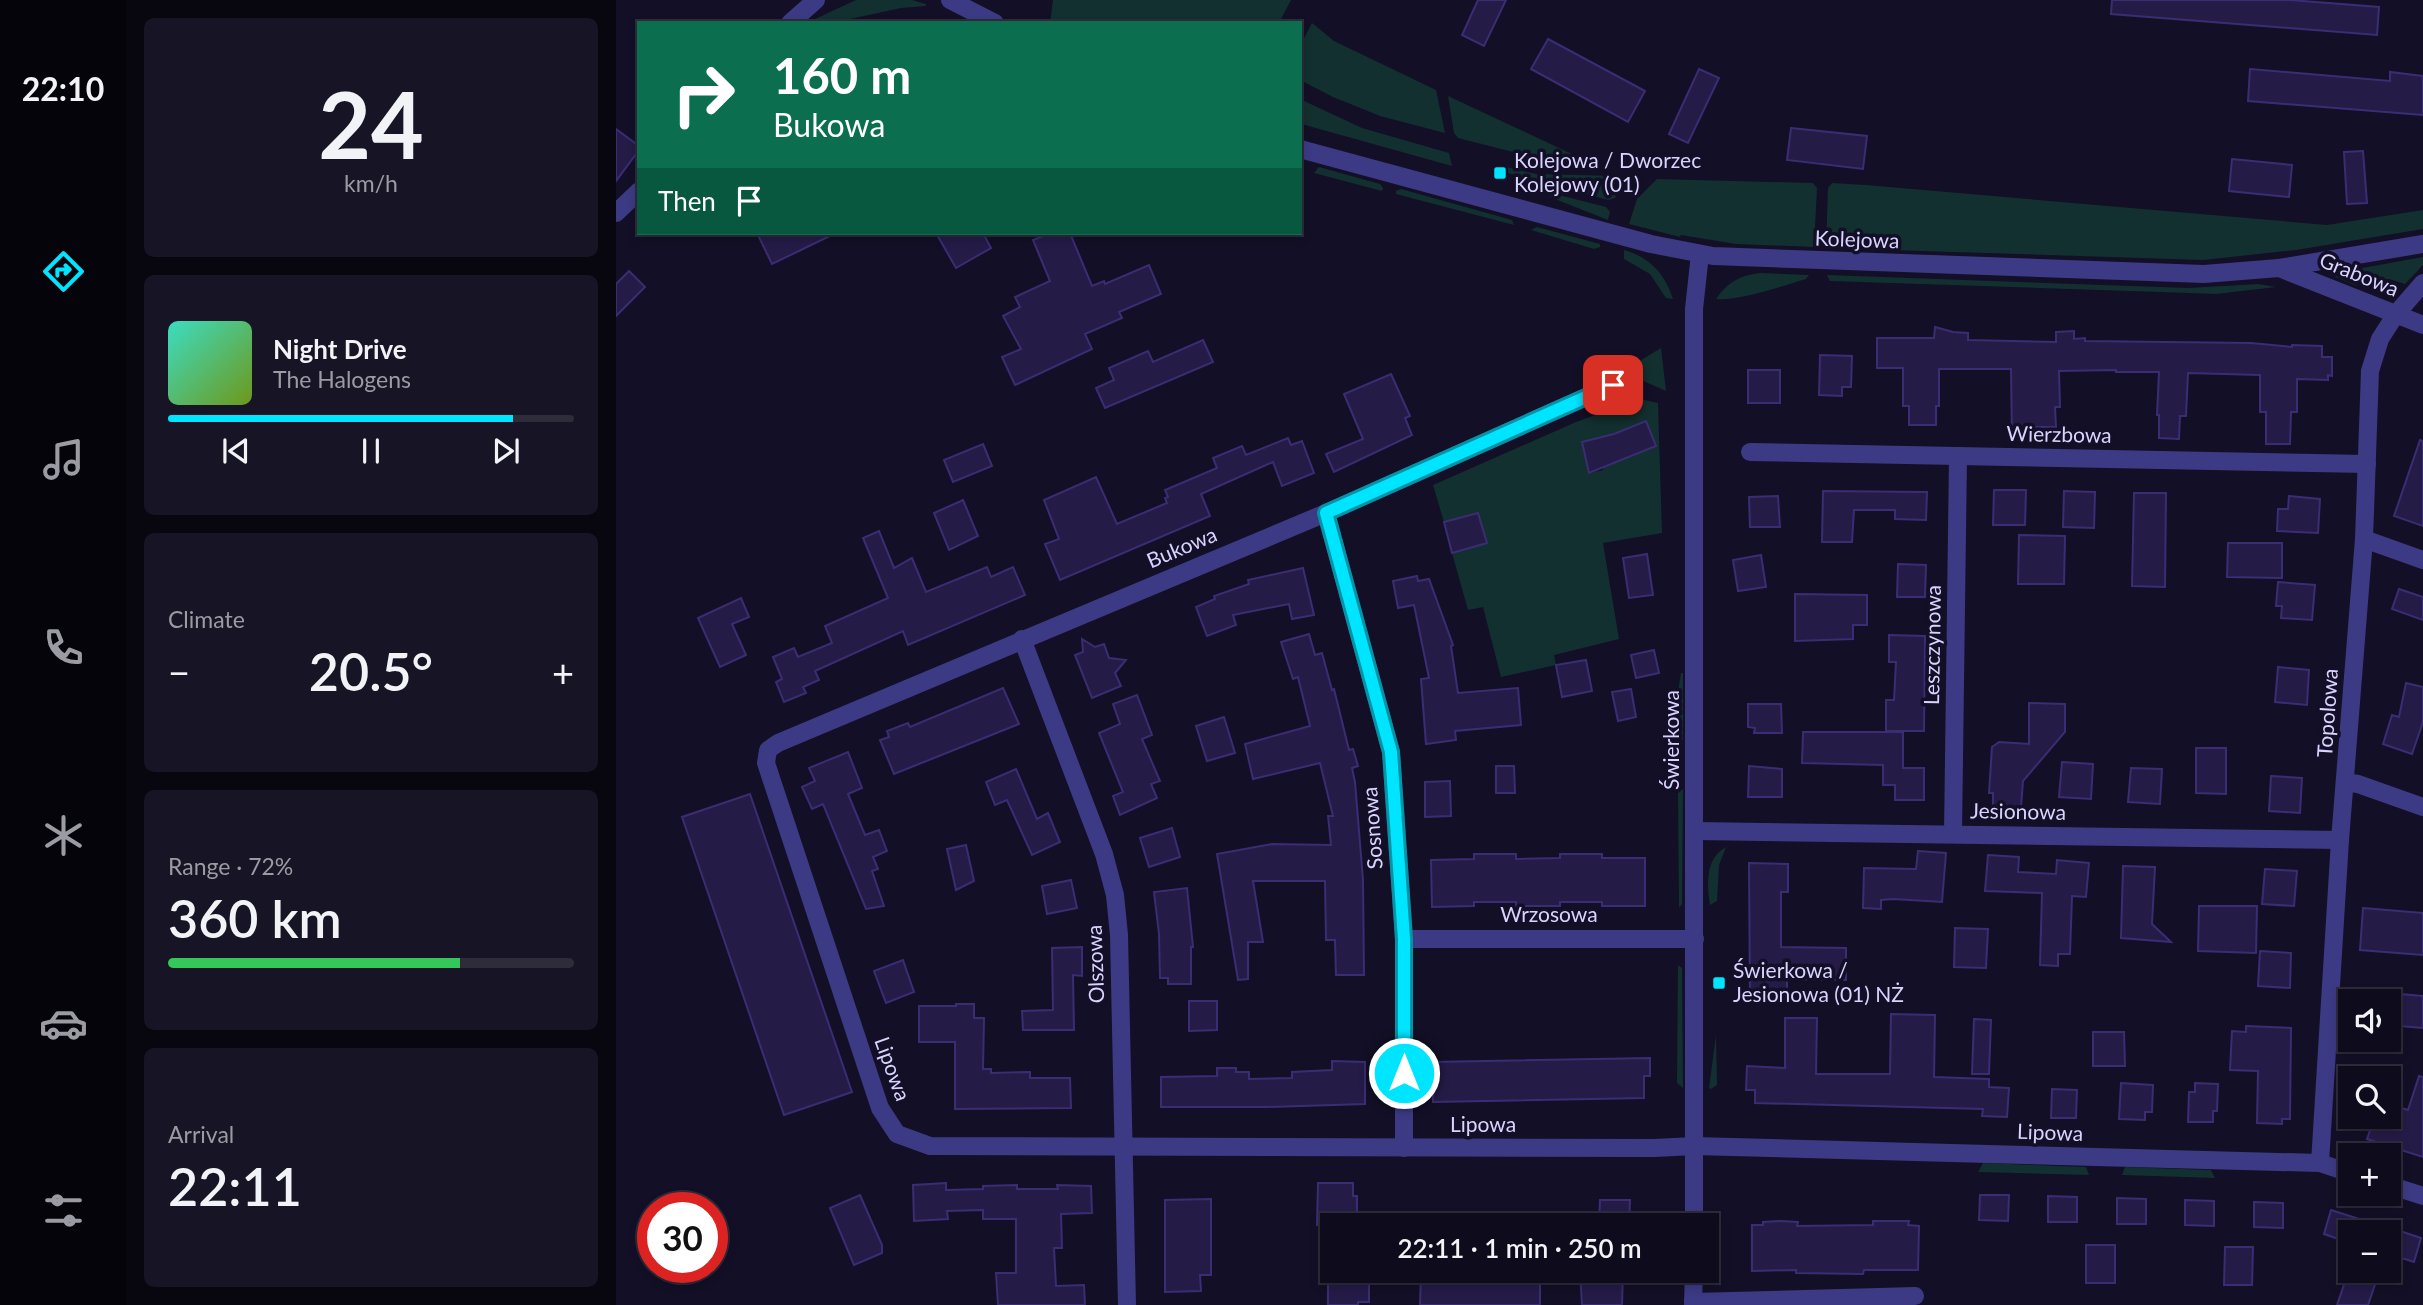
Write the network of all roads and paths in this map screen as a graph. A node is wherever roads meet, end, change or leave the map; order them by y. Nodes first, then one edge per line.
1 (816, 0) edge
2 (950, 0) edge
3 (792, 21) edge
4 (991, 21) edge
5 (1302, 150) edge
6 (637, 193) edge
7 (616, 213) edge
8 (2423, 244) edge
9 (1700, 254) junction
10 (2279, 268) junction
11 (2423, 283) edge
12 (2396, 314) junction
13 (2423, 325) edge
14 (1613, 385) dead end
15 (1750, 452) dead end
16 (1958, 456) junction
17 (2367, 464) junction
18 (1326, 513) junction
19 (2364, 539) junction
20 (2423, 560) edge
21 (1022, 639) junction
22 (768, 750) joint
23 (2346, 782) junction
24 (2423, 807) edge
25 (1695, 831) junction
26 (1953, 834) junction
27 (2340, 840) junction
28 (1404, 939) junction
29 (1695, 939) junction
30 (1122, 1146) junction
31 (1695, 1146) junction
32 (1404, 1148) junction
33 (2320, 1163) junction
34 (2338, 1169) edge
35 (2401, 1189) edge
36 (2423, 1196) edge
37 (1694, 1213) edge
38 (1694, 1283) edge
39 (1915, 1296) dead end
40 (1857, 1301) edge
41 (1693, 1304) edge
42 (1127, 1305) edge

1 - 3 street
2 - 4 street
5 - 9 street, Kolejowa
6 - 7 street
8 - 10 street, Kolejowa
9 - 10 street, Kolejowa
9 - 25 street, Świerkowa
10 - 12 street, Grabowa
11 - 12 street, Topolowa
12 - 13 street, Grabowa
12 - 17 street, Topolowa
14 - 18 street, Bukowa
15 - 16 street, Wierzbowa
16 - 17 street, Wierzbowa
16 - 26 street, Leszczynowa
17 - 19 street, Topolowa
18 - 21 street, Bukowa
18 - 28 street, Sosnowa
19 - 20 street
19 - 23 street, Topolowa
21 - 22 street, Bukowa
21 - 30 street, Olszowa
22 - 30 street, Lipowa
23 - 24 street
23 - 27 street, Topolowa
25 - 26 street, Jesionowa
25 - 29 street, Świerkowa
26 - 27 street, Jesionowa
27 - 33 street, Topolowa
28 - 29 street, Wrzosowa
28 - 32 street, Sosnowa
29 - 31 street, Świerkowa
30 - 32 street, Lipowa
30 - 42 street, Olszowa
31 - 32 street, Lipowa
31 - 33 street, Lipowa
31 - 37 street, Świerkowa
33 - 34 street, Lipowa
35 - 36 street
38 - 41 street
39 - 40 street
40 - 41 street

